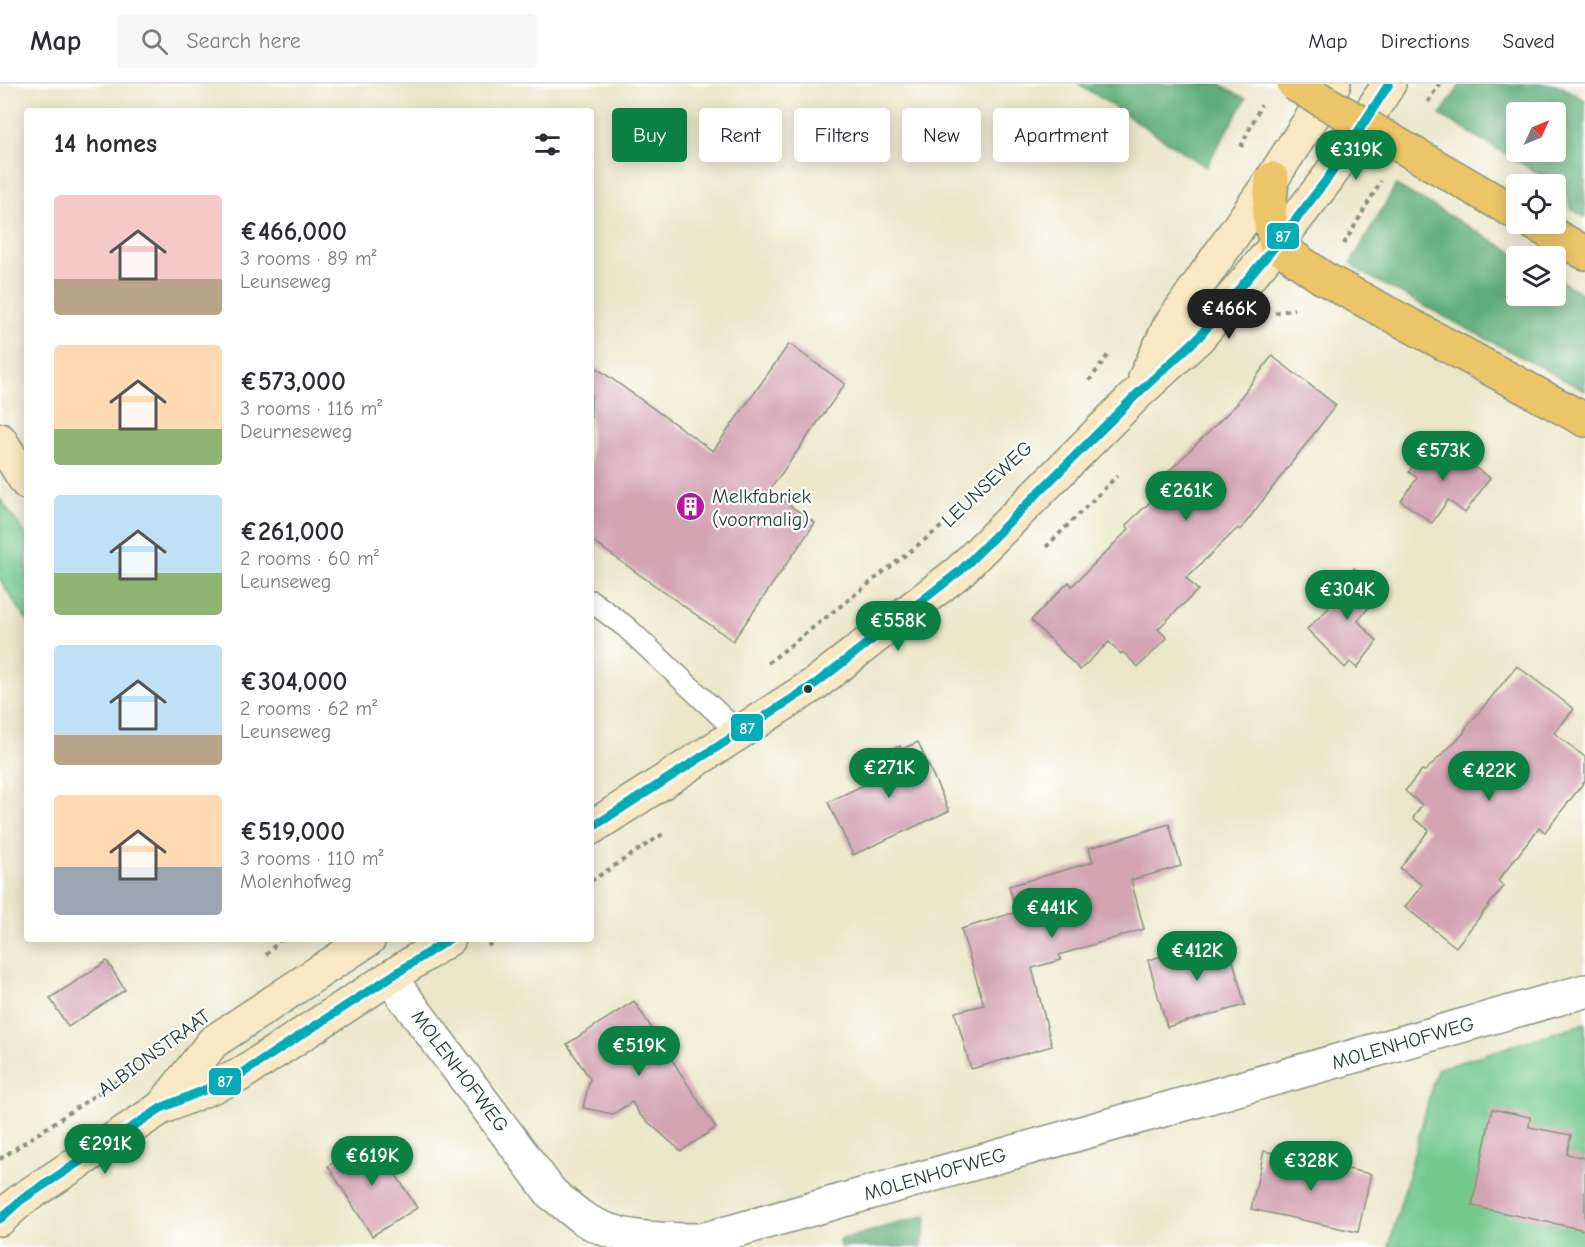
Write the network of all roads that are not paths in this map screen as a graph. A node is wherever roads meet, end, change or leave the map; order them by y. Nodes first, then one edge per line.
1 (1294, 84) edge
2 (1334, 84) edge
3 (1389, 84) edge
4 (1272, 179) junction
5 (1506, 207) edge
6 (1552, 234) edge
7 (1276, 245) junction
8 (1585, 253) edge
9 (1138, 393) junction
10 (1585, 420) edge
11 (0, 440) edge
12 (24, 478) edge
13 (594, 603) edge
14 (739, 733) junction
15 (594, 826) edge
16 (361, 942) edge
17 (365, 942) edge
18 (445, 942) edge
19 (390, 978) junction
20 (1585, 991) edge
21 (160, 1108) junction
22 (7, 1209) edge

1 - 5 main road, bridge
2 - 4 main road, LEUNSEWEG
3 - 7 main road, LEUNSEWEG
4 - 7 main road
4 - 9 main road, LEUNSEWEG
6 - 8 main road
7 - 9 main road, LEUNSEWEG
7 - 10 main road
9 - 14 main road, LEUNSEWEG
11 - 12 main road
13 - 14 lane
14 - 15 main road, LEUNSEWEG
16 - 21 main road, ALBIONSTRAAT
17 - 19 main road
18 - 19 main road
19 - 20 street, MOLENHOFWEG
19 - 21 main road, ALBIONSTRAAT
21 - 22 main road, ALBIONSTRAAT

